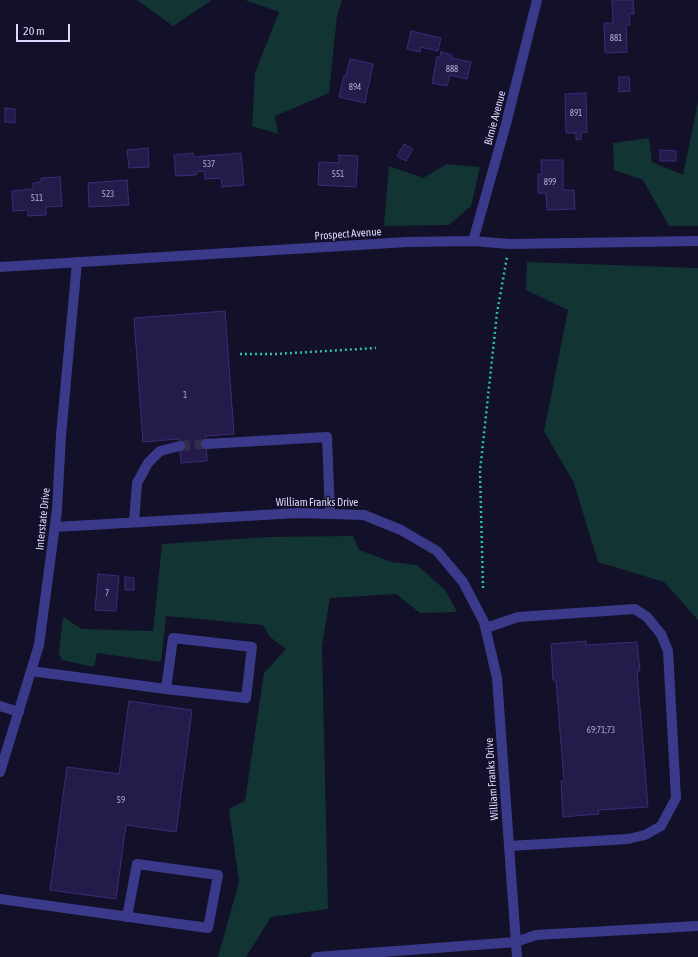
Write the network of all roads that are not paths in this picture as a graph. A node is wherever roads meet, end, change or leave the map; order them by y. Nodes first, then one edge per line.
1 (537, 0) edge
2 (473, 241) junction
3 (698, 241) edge
4 (77, 262) junction
5 (0, 267) edge
6 (206, 444) tunnel mouth
7 (180, 446) tunnel mouth
8 (330, 514) junction
9 (134, 522) junction
10 (55, 527) junction
11 (486, 628) junction
12 (31, 671) junction
13 (166, 689) junction
14 (0, 706) edge
15 (19, 712) junction
16 (0, 772) edge
17 (509, 846) junction
18 (0, 899) edge
19 (127, 917) junction
20 (698, 926) edge
21 (516, 942) junction
22 (316, 957) edge
23 (517, 957) edge

1 - 2 street, Birnie Avenue
2 - 3 street, Prospect Avenue
2 - 4 street, Prospect Avenue
4 - 5 street, Prospect Avenue
4 - 10 street, Interstate Drive
6 - 8 street
7 - 9 street
8 - 9 street, William Franks Drive
8 - 11 street, William Franks Drive
9 - 10 street, William Franks Drive
10 - 12 street, Interstate Drive
11 - 17 street, William Franks Drive
11 - 17 street
12 - 13 street
12 - 15 street, Interstate Drive
13 - 13 street
14 - 15 street
15 - 16 street, Interstate Drive
17 - 21 street, William Franks Drive
18 - 19 street
19 - 19 street
20 - 21 street
21 - 22 street
21 - 23 street, William Franks Drive

